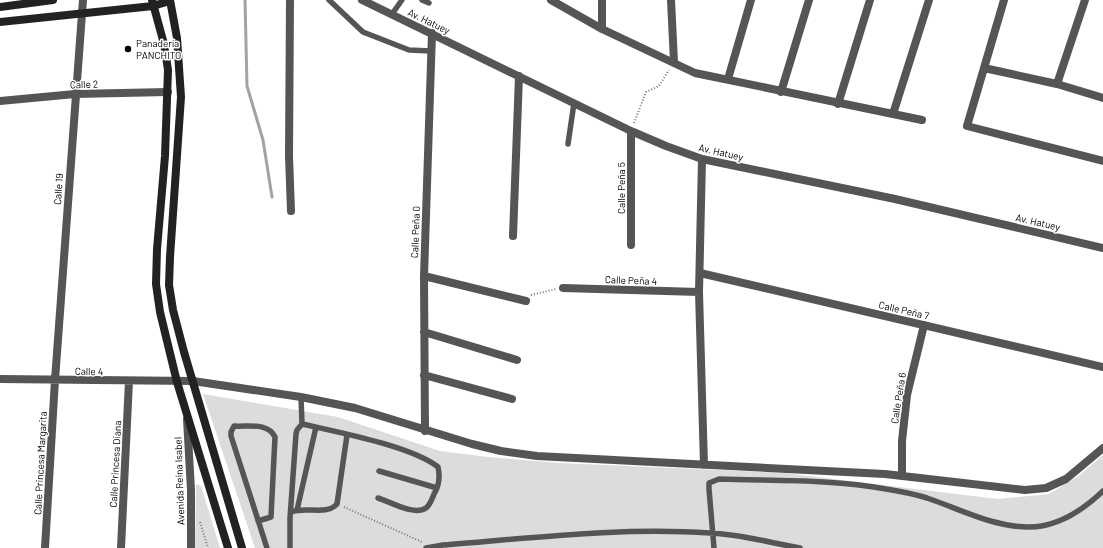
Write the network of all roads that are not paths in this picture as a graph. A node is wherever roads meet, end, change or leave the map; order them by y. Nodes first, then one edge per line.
1 (53, 0) edge
2 (83, 0) edge
3 (171, 0) edge
4 (290, 0) edge
5 (329, 0) edge
6 (362, 0) edge
7 (402, 0) edge
8 (422, 0) edge
9 (551, 0) edge
10 (602, 0) edge
11 (671, 0) edge
12 (751, 0) edge
13 (809, 0) edge
14 (870, 0) edge
15 (929, 0) edge
16 (1004, 0) edge
17 (1085, 0) edge
18 (153, 3) edge
19 (429, 3) dead end
20 (0, 7) edge
21 (82, 13) junction
22 (392, 14) junction
23 (0, 22) edge
24 (602, 28) junction
25 (432, 33) junction
26 (431, 51) junction
27 (674, 62) junction
28 (984, 68) junction
29 (519, 76) junction
30 (728, 79) junction
31 (1057, 84) junction
32 (168, 92) junction
33 (781, 92) junction
34 (75, 94) junction
35 (1103, 98) edge
36 (0, 101) edge
37 (574, 103) junction
38 (838, 104) junction
39 (893, 114) junction
40 (922, 120) dead end
41 (631, 131) junction
42 (568, 144) dead end
43 (702, 159) junction
44 (1103, 161) edge
45 (291, 211) dead end
46 (513, 236) dead end
47 (631, 245) dead end
48 (1103, 248) edge
49 (700, 273) junction
50 (424, 276) junction
51 (563, 288) road end
52 (699, 292) junction
53 (526, 301) road end
54 (924, 325) junction
55 (424, 332) junction
56 (517, 360) dead end
57 (1103, 367) edge
58 (424, 375) junction
59 (0, 379) edge
60 (55, 380) junction
61 (193, 381) junction
62 (129, 382) junction
63 (177, 382) junction
64 (301, 397) junction
65 (512, 399) dead end
66 (186, 414) junction
67 (302, 424) junction
68 (316, 427) junction
69 (425, 431) junction
70 (347, 435) junction
71 (1103, 448) edge
72 (704, 465) junction
73 (379, 471) dead end
74 (902, 476) junction
75 (437, 488) junction
76 (1103, 491) edge
77 (378, 498) dead end
78 (294, 511) junction
79 (258, 521) junction
80 (712, 533) junction
81 (429, 547) edge
82 (45, 548) edge
83 (121, 548) edge
84 (191, 548) edge
85 (228, 548) edge
86 (242, 548) edge
87 (267, 548) edge
88 (290, 548) edge
89 (714, 548) edge
90 (800, 548) edge

1 - 20 main road
2 - 21 street, Calle 19
3 - 18 main road
3 - 61 main road
4 - 45 street
5 - 26 lane
6 - 22 street, Av. Hatuey
7 - 22 lane
8 - 19 lane
9 - 24 street
10 - 24 street
11 - 27 street
12 - 30 street
13 - 33 street
14 - 38 street
15 - 39 street
16 - 28 street
17 - 31 street
18 - 21 main road
18 - 32 main road
21 - 23 main road
21 - 34 street, Calle 19
22 - 25 street, Av. Hatuey
24 - 27 street
25 - 26 street, Calle Peña 0
25 - 29 street, Av. Hatuey
26 - 50 street, Calle Peña 0
27 - 30 street
28 - 31 street
28 - 44 street
29 - 37 street, Av. Hatuey
29 - 46 street
30 - 33 street
31 - 35 street
32 - 34 street, Calle 2
32 - 63 main road
33 - 38 street
34 - 36 street, Calle 2
34 - 60 street, Calle 19
37 - 41 street, Av. Hatuey
37 - 42 lane
38 - 39 street
39 - 40 street
41 - 43 street, Av. Hatuey
41 - 47 street, Calle Peña 5
43 - 48 street, Av. Hatuey
43 - 49 street
49 - 52 street
49 - 54 street, Calle Peña 7
50 - 53 street
50 - 55 street, Calle Peña 0
51 - 52 street, Calle Peña 4
52 - 72 street
54 - 57 street, Calle Peña 7
54 - 74 street, Calle Peña 6
55 - 56 street
55 - 58 street, Calle Peña 0
58 - 65 street
58 - 69 street, Calle Peña 0
59 - 60 street, Calle 4
60 - 62 street, Calle 4
60 - 82 street, Calle Princesa Margarita
61 - 63 street, Calle 4
61 - 64 street, Calle 4
61 - 86 main road
62 - 63 street, Calle 4
62 - 83 street, Calle Princesa Diana
63 - 66 main road
64 - 67 lane
64 - 69 street, Calle 4
66 - 84 street, Avenida Reina Isabel
66 - 85 main road
67 - 68 lane
67 - 78 lane
68 - 70 lane
68 - 78 lane
69 - 72 street, Calle 4
70 - 75 lane
70 - 78 lane
71 - 74 street, Calle 4
72 - 74 street, Calle 4
73 - 75 lane
75 - 77 lane
76 - 80 lane
78 - 88 lane
79 - 79 lane
79 - 87 lane
80 - 81 lane
80 - 89 lane
80 - 90 lane

